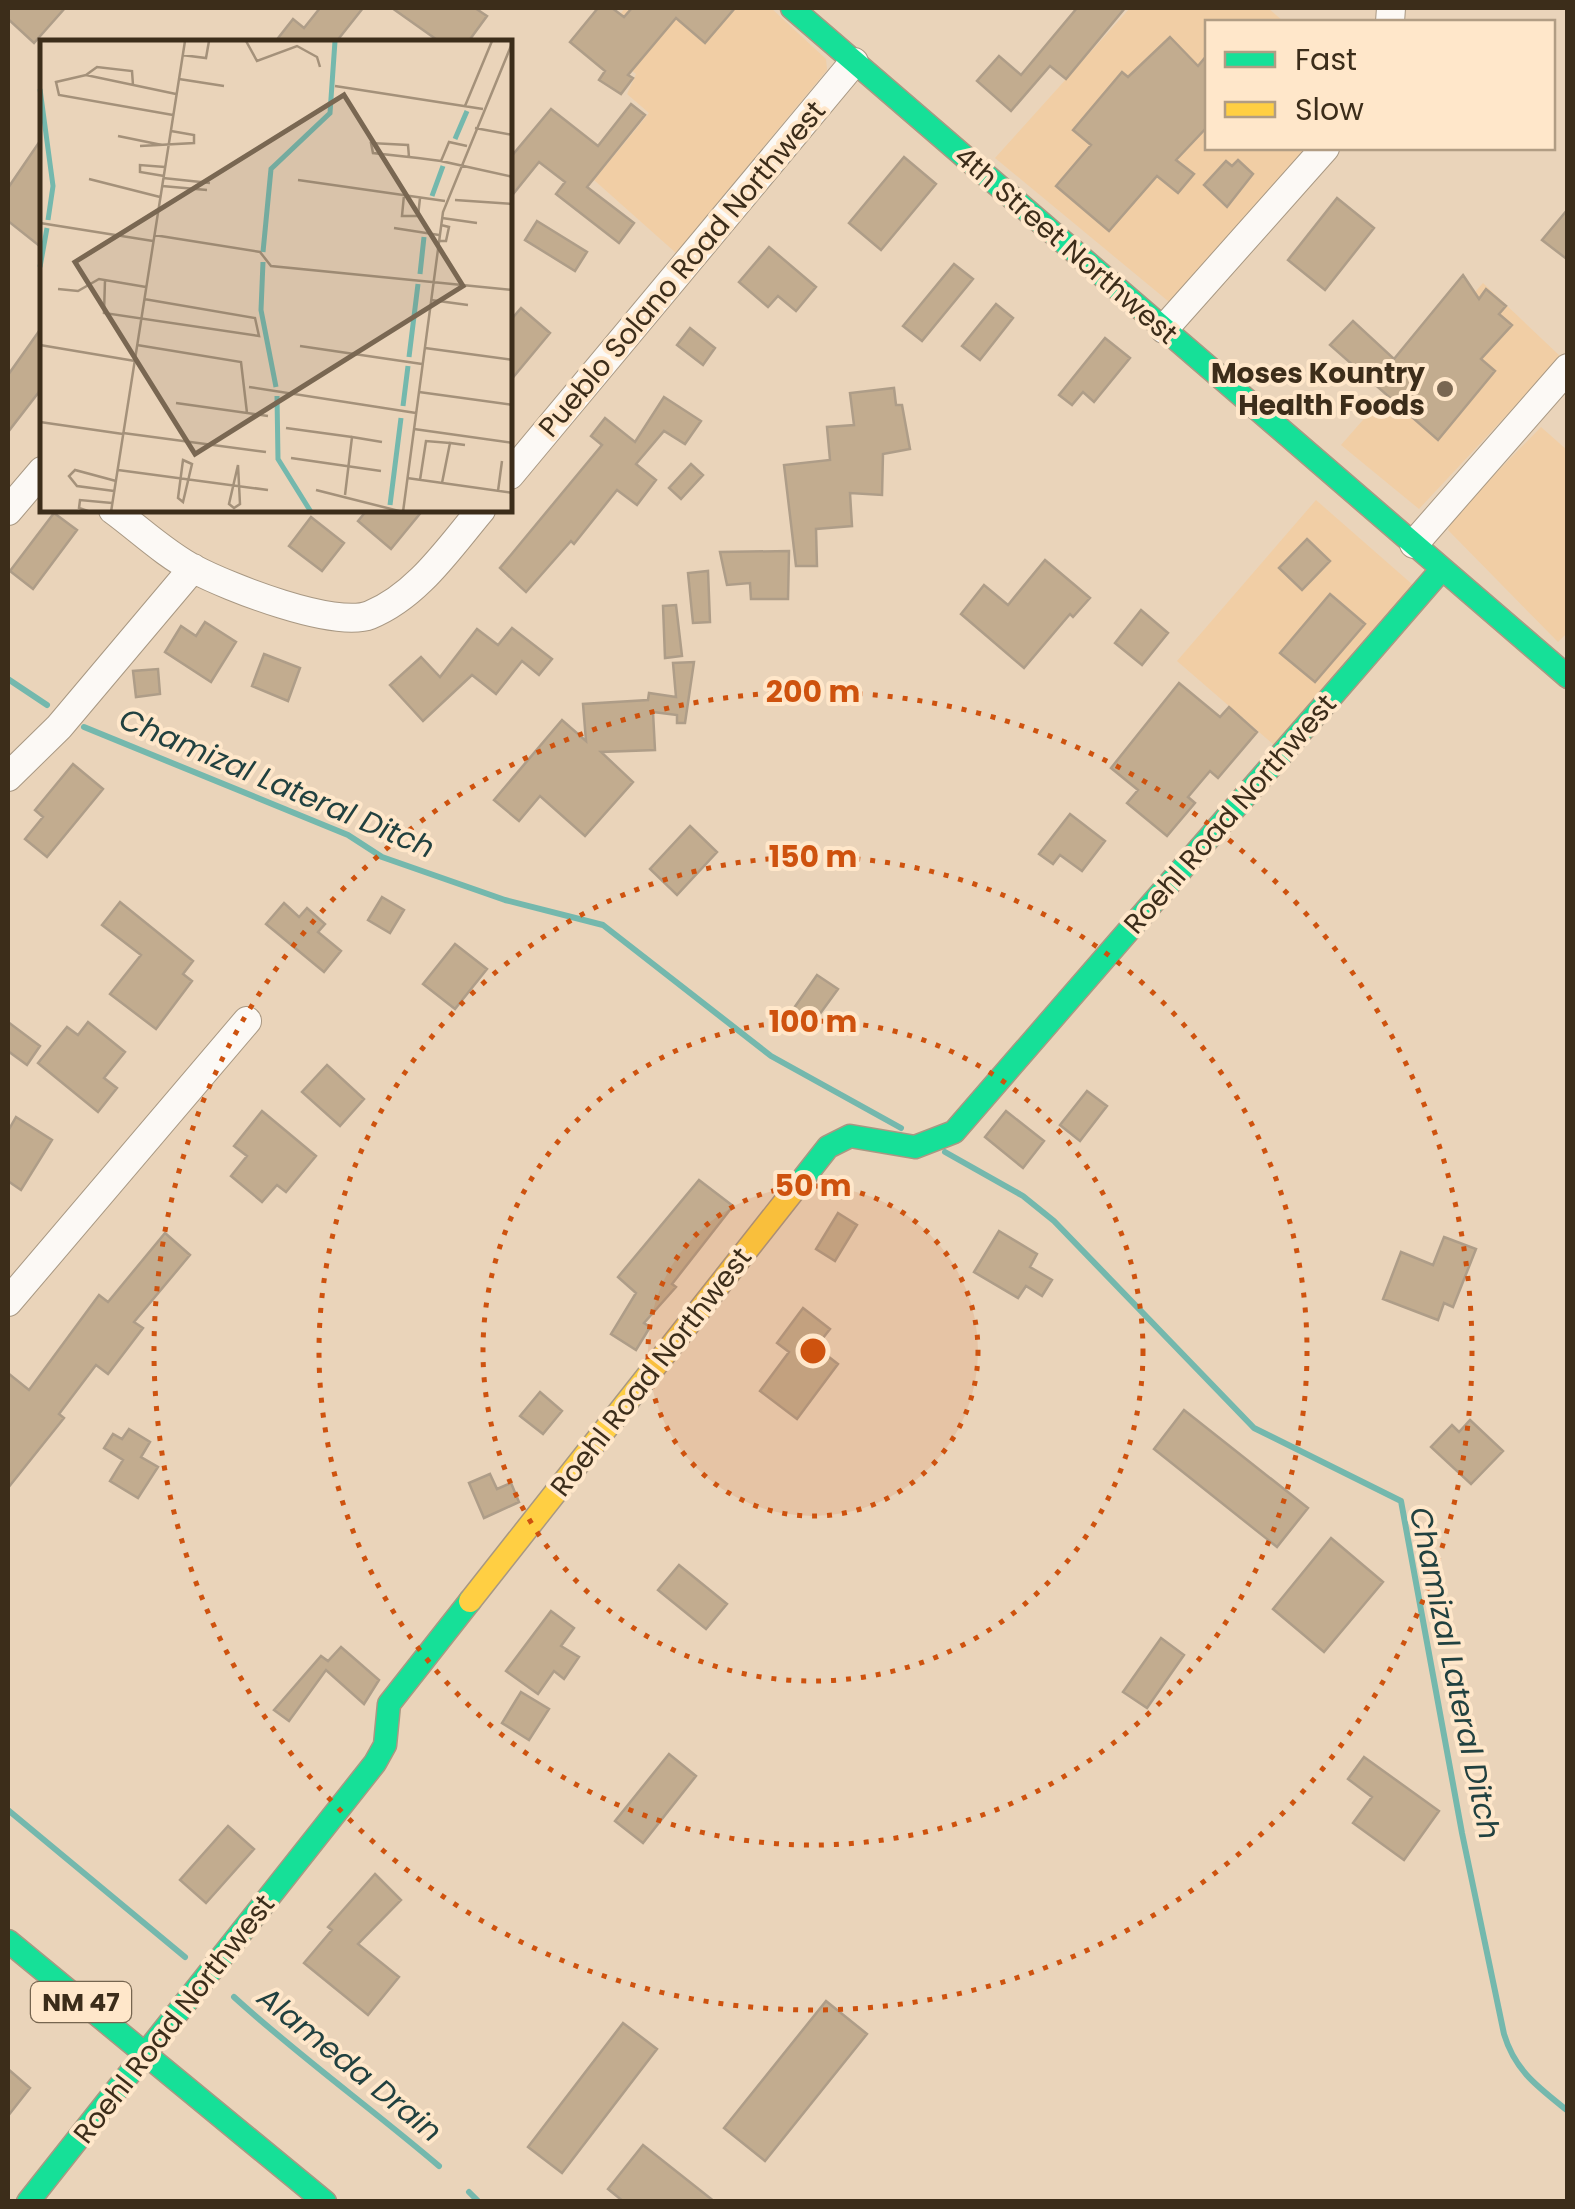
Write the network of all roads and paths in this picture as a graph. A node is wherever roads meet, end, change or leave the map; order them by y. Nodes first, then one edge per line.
1 (792, 8) edge
2 (854, 62) junction
3 (1323, 150) edge
4 (1164, 328) junction
5 (1568, 368) edge
6 (40, 472) edge
7 (512, 473) edge
8 (8, 511) edge
9 (116, 512) edge
10 (478, 512) edge
11 (1414, 544) junction
12 (193, 568) junction
13 (1442, 569) junction
14 (1568, 678) edge
15 (8, 778) edge
16 (247, 1021) dead end
17 (8, 1302) edge
18 (8, 1941) edge
19 (148, 2056) junction
20 (28, 2202) edge
21 (325, 2202) edge

1 - 2 street, 4th Street Northwest
2 - 4 street, 4th Street Northwest
2 - 7 street, Pueblo Solano Road Northwest
3 - 4 street
4 - 11 street, 4th Street Northwest
5 - 11 street
6 - 8 street
9 - 12 street
10 - 12 street
11 - 13 street, 4th Street Northwest
12 - 15 street
13 - 14 street, 4th Street Northwest
13 - 19 street, Roehl Road Northwest
16 - 17 street
18 - 19 street, NM 47
19 - 20 street, Roehl Road Northwest
19 - 21 street, NM 47

